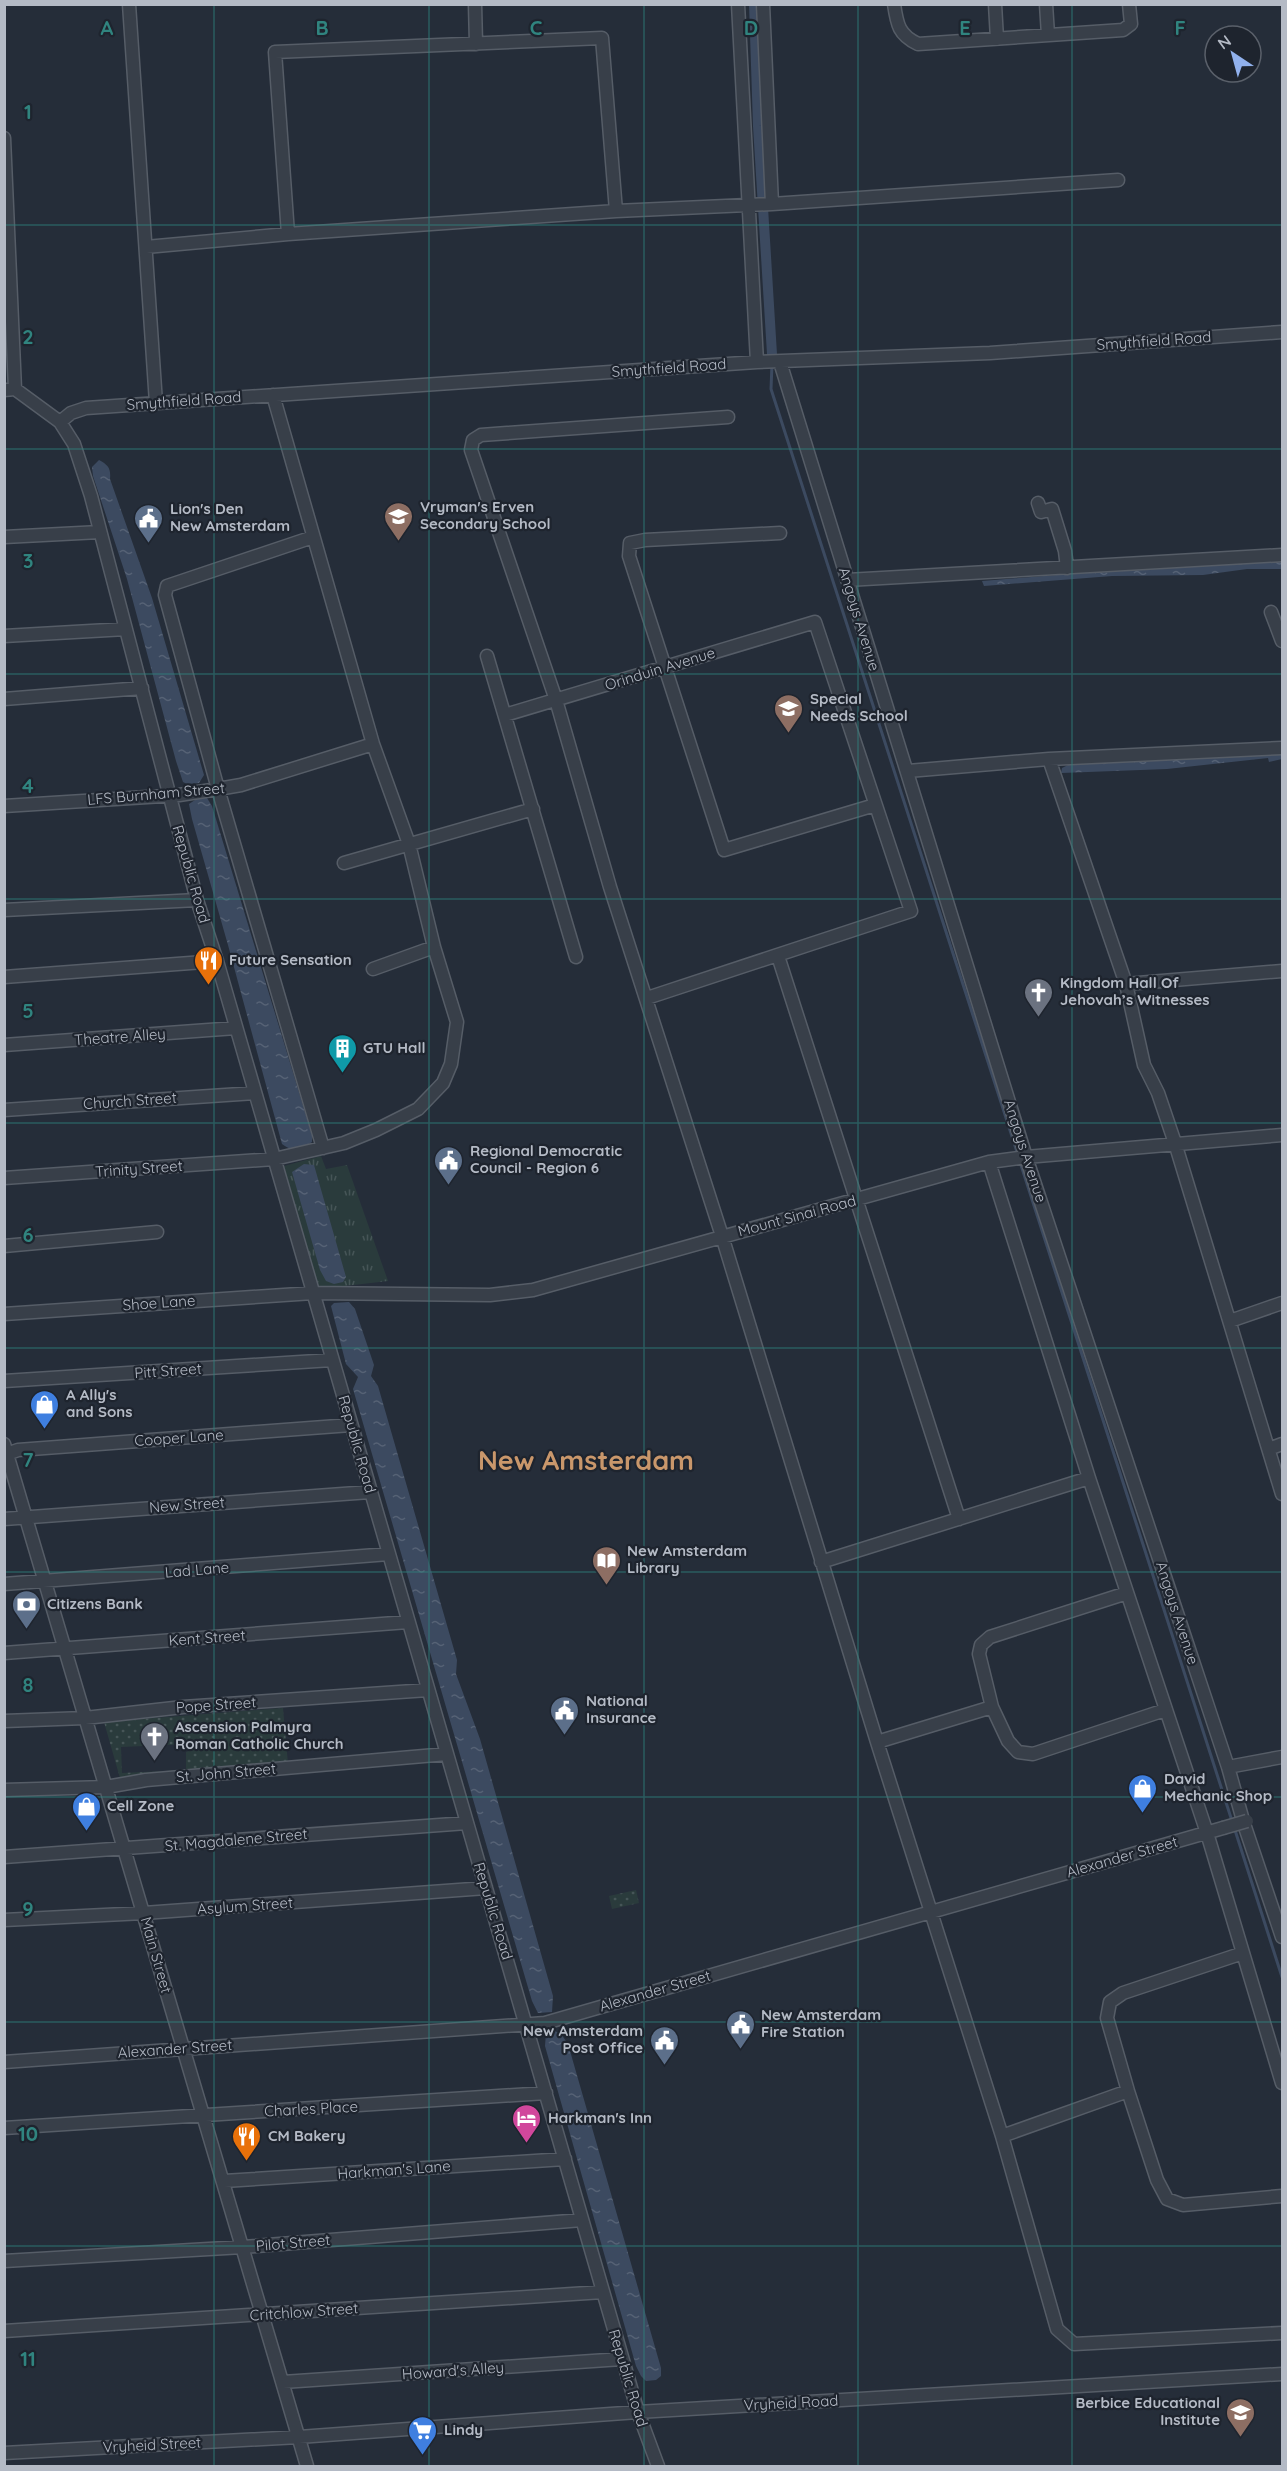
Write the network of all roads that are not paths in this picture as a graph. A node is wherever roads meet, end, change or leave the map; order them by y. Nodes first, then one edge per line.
1 (129, 4) edge
2 (475, 4) edge
3 (738, 4) edge
4 (763, 4) edge
5 (894, 4) edge
6 (995, 4) edge
7 (1046, 4) edge
8 (1129, 4) edge
9 (1048, 35) junction
10 (998, 39) junction
11 (476, 44) junction
12 (4, 138) edge
13 (1118, 180) dead end
14 (749, 204) junction
15 (772, 204) junction
16 (616, 211) junction
17 (288, 234) junction
18 (146, 248) junction
19 (1282, 332) edge
20 (757, 362) junction
21 (780, 362) junction
22 (10, 389) edge
23 (273, 395) junction
24 (156, 403) junction
25 (728, 417) dead end
26 (60, 422) junction
27 (1038, 503) dead end
28 (100, 532) junction
29 (780, 533) dead end
30 (4, 537) edge
31 (313, 537) junction
32 (1282, 555) edge
33 (1067, 568) junction
34 (847, 580) junction
35 (1271, 612) dead end
36 (126, 629) junction
37 (4, 636) edge
38 (1282, 641) edge
39 (487, 656) dead end
40 (665, 668) junction
41 (142, 688) junction
42 (4, 699) edge
43 (556, 700) junction
44 (505, 715) junction
45 (373, 744) junction
46 (1282, 748) edge
47 (1049, 759) junction
48 (908, 771) junction
49 (218, 789) junction
50 (169, 794) junction
51 (875, 805) junction
52 (4, 806) edge
53 (533, 809) junction
54 (409, 844) junction
55 (344, 862) dead end
56 (197, 900) junction
57 (4, 910) edge
58 (434, 946) junction
59 (576, 957) dead end
60 (778, 957) junction
61 (217, 961) junction
62 (373, 969) dead end
63 (1282, 971) edge
64 (4, 978) edge
65 (1126, 984) junction
66 (647, 998) junction
67 (236, 1028) junction
68 (4, 1045) edge
69 (255, 1093) junction
70 (4, 1110) edge
71 (1282, 1135) edge
72 (1175, 1143) junction
73 (323, 1148) junction
74 (1023, 1157) junction
75 (274, 1159) junction
76 (989, 1162) junction
77 (4, 1178) edge
78 (857, 1200) junction
79 (157, 1232) dead end
80 (722, 1236) junction
81 (4, 1246) edge
82 (313, 1293) junction
83 (1282, 1303) edge
84 (4, 1314) edge
85 (1230, 1321) junction
86 (332, 1360) junction
87 (4, 1381) edge
88 (351, 1425) junction
89 (1282, 1444) edge
90 (6, 1448) edge
91 (1269, 1449) junction
92 (1089, 1478) junction
93 (370, 1492) junction
94 (1282, 1494) edge
95 (26, 1517) junction
96 (4, 1519) edge
97 (959, 1519) junction
98 (389, 1554) junction
99 (821, 1562) junction
100 (45, 1581) junction
101 (4, 1584) edge
102 (1127, 1593) junction
103 (408, 1622) junction
104 (66, 1649) junction
105 (4, 1653) edge
106 (428, 1690) junction
107 (992, 1707) junction
108 (1165, 1710) junction
109 (85, 1718) junction
110 (4, 1721) edge
111 (877, 1742) junction
112 (447, 1754) junction
113 (1282, 1757) edge
114 (1228, 1767) junction
115 (106, 1787) junction
116 (4, 1790) edge
117 (1245, 1822) junction
118 (467, 1823) junction
119 (1207, 1833) junction
120 (125, 1849) junction
121 (4, 1857) edge
122 (486, 1888) junction
123 (932, 1911) junction
124 (144, 1913) junction
125 (4, 1920) edge
126 (1282, 1937) edge
127 (1243, 1953) junction
128 (527, 2025) junction
129 (184, 2049) junction
130 (4, 2062) edge
131 (1282, 2083) edge
132 (1128, 2091) junction
133 (546, 2093) junction
134 (204, 2115) junction
135 (4, 2128) edge
136 (1002, 2136) junction
137 (565, 2159) junction
138 (224, 2181) junction
139 (1282, 2196) edge
140 (582, 2220) junction
141 (243, 2247) junction
142 (4, 2261) edge
143 (603, 2292) junction
144 (263, 2315) junction
145 (4, 2331) edge
146 (1282, 2333) edge
147 (622, 2359) junction
148 (1282, 2374) edge
149 (283, 2382) junction
150 (638, 2412) junction
151 (299, 2437) junction
152 (4, 2453) edge
153 (307, 2466) edge
154 (658, 2466) edge

1 - 18 street
2 - 11 street
3 - 14 street
4 - 15 street
5 - 10 street
6 - 10 street
7 - 9 street
8 - 9 street
9 - 10 street
11 - 16 street
11 - 17 street
12 - 22 street
13 - 15 street
14 - 15 street
14 - 16 street
14 - 20 street
16 - 17 street
17 - 18 street
18 - 24 street
19 - 21 street, Smythfield Road
20 - 21 street, Smythfield Road
20 - 23 street, Smythfield Road
21 - 34 street, Angoys Avenue
22 - 26 street
23 - 24 street, Smythfield Road
23 - 31 street, Trinity Street
24 - 26 street, Smythfield Road
25 - 43 street
26 - 28 street, Republic Road
27 - 33 street
28 - 30 street
28 - 36 street, Republic Road
29 - 40 street
31 - 45 street, Trinity Street
31 - 49 street
32 - 33 street
33 - 34 street
34 - 48 street, Angoys Avenue
35 - 38 street
36 - 37 street
36 - 41 street, Republic Road
39 - 44 street
40 - 43 street, Orinduin Avenue
40 - 51 street
40 - 51 street, Orinduin Avenue
41 - 42 street
41 - 50 street, Republic Road
43 - 44 street, Orinduin Avenue
43 - 66 street
44 - 53 street
45 - 49 street, LFS Burnham Street
45 - 54 street, Trinity Street
46 - 47 street
47 - 48 street
47 - 65 street
48 - 74 street, Angoys Avenue
49 - 50 street, LFS Burnham Street
49 - 73 street
50 - 52 street, LFS Burnham Street
50 - 56 street, Republic Road
51 - 60 street
53 - 54 street
53 - 59 street
54 - 55 street
54 - 58 street, Trinity Street
56 - 57 street
56 - 61 street, Republic Road
58 - 62 street
58 - 73 street, Trinity Street
60 - 66 street
60 - 78 street
61 - 64 street
61 - 67 street, Republic Road
63 - 65 street
65 - 72 street
66 - 80 street
67 - 68 street, Theatre Alley
67 - 69 street, Republic Road
69 - 70 street, Church Street
69 - 75 street, Republic Road
71 - 72 street, Mount Sinai Road
72 - 74 street, Mount Sinai Road
72 - 85 street
73 - 75 street, Trinity Street
74 - 76 street, Mount Sinai Road
74 - 114 street, Angoys Avenue
75 - 77 street, Trinity Street
75 - 82 street, Republic Road
76 - 78 street, Mount Sinai Road
76 - 92 street
78 - 80 street, Mount Sinai Road
78 - 97 street
79 - 81 street
80 - 82 street, Mount Sinai Road
80 - 99 street
82 - 84 street, Shoe Lane
82 - 86 street, Republic Road
83 - 85 street
85 - 91 street
86 - 87 street, Pitt Street
86 - 88 street, Republic Road
88 - 90 street, Cooper Lane
88 - 93 street, Republic Road
89 - 91 street
90 - 95 street, Main Street
91 - 94 street
92 - 97 street
92 - 102 street
93 - 95 street, New Street
93 - 98 street, Republic Road
95 - 96 street, New Street
95 - 100 street, Main Street
97 - 99 street
98 - 100 street, Lad Lane
98 - 103 street, Republic Road
99 - 111 street
100 - 101 street, Lad Lane
100 - 104 street, Main Street
102 - 107 street
102 - 108 street
103 - 104 street, Kent Street
103 - 106 street, Republic Road
104 - 105 street, Kent Street
104 - 109 street, Main Street
106 - 109 street, Pope Street
106 - 112 street, Republic Road
107 - 108 street
107 - 111 street
108 - 119 street
109 - 110 street, Pope Street
109 - 115 street, Main Street
111 - 123 street
112 - 115 street, St. John Street
112 - 118 street, Republic Road
113 - 114 street
114 - 117 street, Angoys Avenue
115 - 116 street, St. John Street
115 - 120 street, Main Street
117 - 119 street, Alexander Street, bridge
117 - 126 street, Angoys Avenue
118 - 120 street, St. Magdalene Street
118 - 122 street, Republic Road
119 - 123 street, Alexander Street
119 - 127 street
120 - 121 street, St. Magdalene Street
120 - 124 street, Main Street
122 - 124 street, Asylum Street
122 - 128 street, Republic Road
123 - 128 street, Alexander Street
123 - 136 street
124 - 125 street, Asylum Street
124 - 129 street, Main Street
127 - 131 street
127 - 132 street
128 - 129 street, Alexander Street
128 - 133 street, Republic Road
129 - 130 street, Alexander Street
129 - 134 street, Main Street
132 - 136 street
132 - 139 street
133 - 134 street, Charles Place
133 - 137 street, Republic Road
134 - 135 street, Charles Place
134 - 138 street, Main Street
136 - 146 street
137 - 138 street, Harkman's Lane
137 - 140 street, Republic Road
138 - 141 street, Main Street
140 - 141 street, Pilot Street
140 - 143 street, Republic Road
141 - 142 street, Pilot Street
141 - 144 street, Main Street
143 - 144 street, Critchlow Street
143 - 147 street, Republic Road
144 - 145 street, Critchlow Street
144 - 149 street, Main Street
147 - 149 street, Howard's Alley
147 - 150 street, Republic Road
148 - 150 street, Vryheid Road
149 - 151 street, Main Street
150 - 151 street, Vryheid Road
150 - 154 street, Republic Road
151 - 152 street, Vryheid Street
151 - 153 street, Main Street

